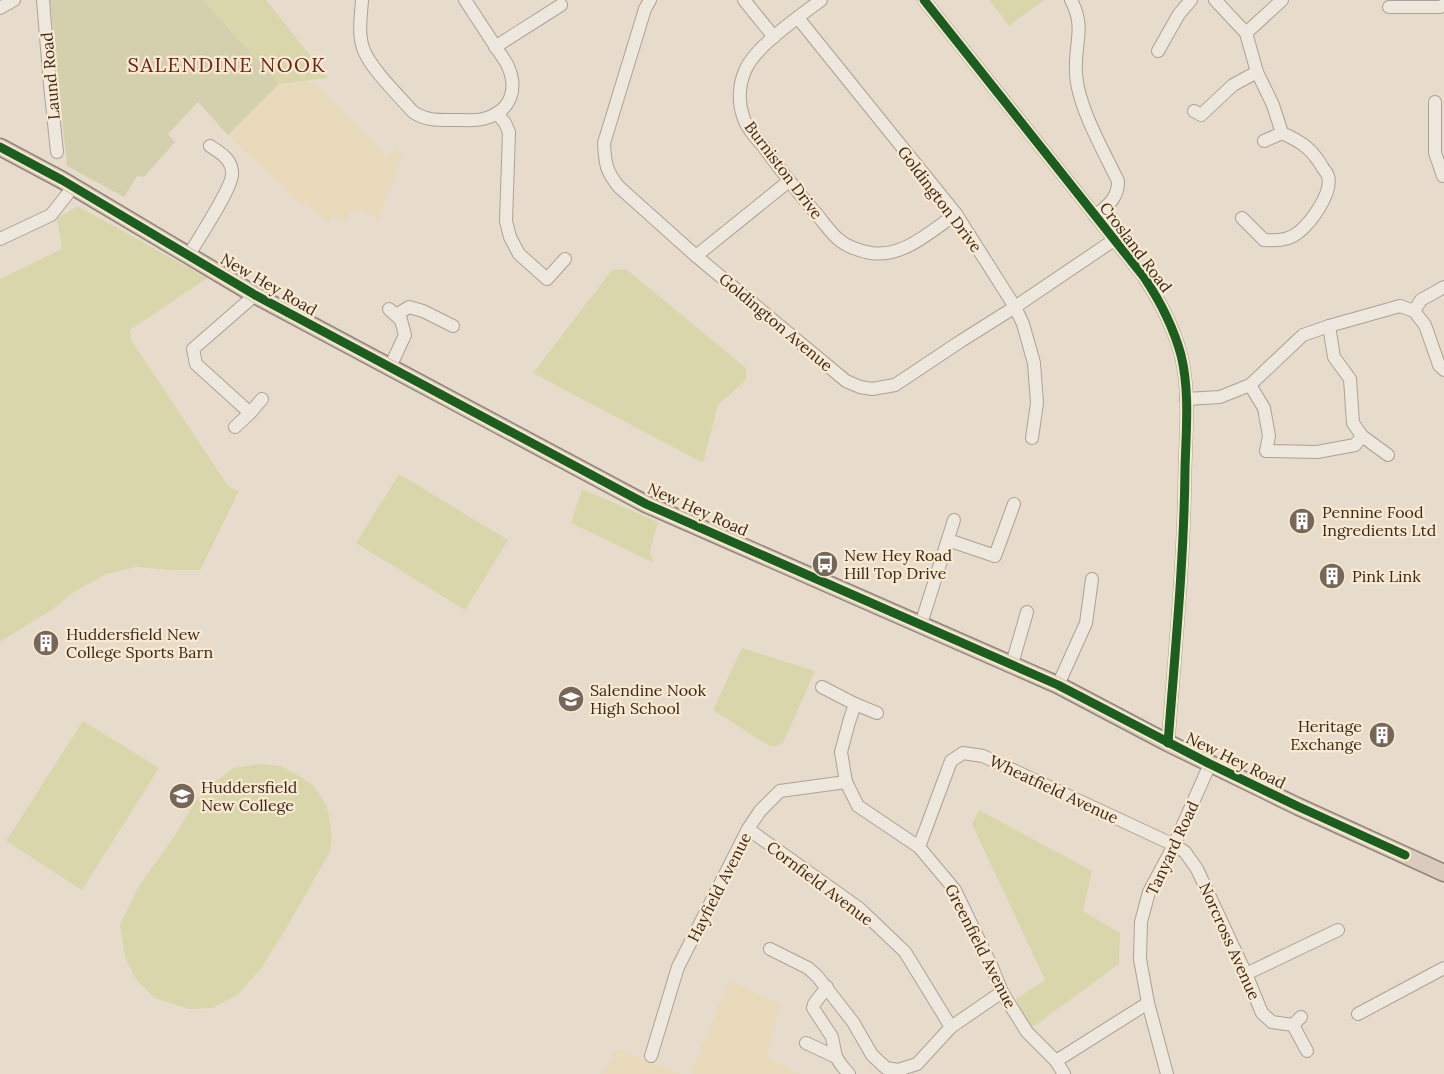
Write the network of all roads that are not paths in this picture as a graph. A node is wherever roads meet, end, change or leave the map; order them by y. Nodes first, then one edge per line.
1 (14, 0) edge
2 (43, 0) edge
3 (362, 0) edge
4 (465, 0) edge
5 (650, 0) edge
6 (744, 0) edge
7 (821, 0) edge
8 (924, 0) edge
9 (1071, 0) edge
10 (1191, 0) edge
11 (1215, 0) edge
12 (1282, 0) edge
13 (561, 5) dead end
14 (1444, 5) edge
15 (1389, 7) dead end
16 (0, 8) edge
17 (798, 18) junction
18 (1246, 33) junction
19 (774, 37) junction
20 (495, 47) junction
21 (1158, 51) dead end
22 (1257, 72) junction
23 (1435, 102) dead end
24 (1194, 111) dead end
25 (497, 113) junction
26 (1282, 133) junction
27 (1264, 141) dead end
28 (210, 146) dead end
29 (0, 147) edge
30 (57, 152) dead end
31 (1444, 176) edge
32 (789, 181) junction
33 (73, 187) junction
34 (956, 214) junction
35 (1095, 216) junction
36 (1242, 218) dead end
37 (0, 239) edge
38 (1114, 240) junction
39 (189, 255) junction
40 (696, 256) junction
41 (565, 259) dead end
42 (1444, 287) edge
43 (255, 295) junction
44 (1016, 307) junction
45 (1414, 311) junction
46 (453, 326) dead end
47 (1329, 326) junction
48 (390, 367) junction
49 (1444, 370) edge
50 (1250, 385) junction
51 (262, 399) dead end
52 (1186, 399) junction
53 (250, 413) junction
54 (235, 427) dead end
55 (1362, 436) junction
56 (1032, 438) dead end
57 (1388, 455) dead end
58 (1014, 504) dead end
59 (954, 520) dead end
60 (948, 540) junction
61 (1092, 579) dead end
62 (1027, 612) dead end
63 (921, 624) junction
64 (1012, 664) junction
65 (1058, 685) junction
66 (822, 687) dead end
67 (855, 704) junction
68 (877, 713) dead end
69 (1168, 743) junction
70 (1210, 764) junction
71 (846, 782) junction
72 (748, 829) junction
73 (1174, 844) junction
74 (919, 847) junction
75 (1444, 873) edge
76 (1338, 930) dead end
77 (770, 949) dead end
78 (1444, 968) edge
79 (1246, 974) junction
80 (827, 987) junction
81 (1002, 992) junction
82 (1148, 1003) junction
83 (1358, 1014) dead end
84 (951, 1027) junction
85 (806, 1043) dead end
86 (1307, 1051) dead end
87 (651, 1056) dead end
88 (836, 1057) junction
89 (1056, 1061) junction
90 (849, 1074) edge
91 (1064, 1074) edge
92 (1167, 1074) edge

1 - 16 street
2 - 30 street, Laund Road
3 - 25 street
4 - 20 street
5 - 40 street, Goldington Avenue
6 - 19 street
7 - 17 street, Burniston Drive
8 - 35 street, Crosland Road
9 - 35 street
10 - 21 street
11 - 18 street
12 - 18 street
13 - 20 street
14 - 15 street
17 - 19 street, Burniston Drive
17 - 34 street, Goldington Drive
18 - 22 street
19 - 32 street, Burniston Drive
20 - 25 street
22 - 24 street
22 - 26 street
23 - 31 street
25 - 41 street
26 - 27 street
26 - 36 street
28 - 39 street
29 - 33 highway, New Hey Road
32 - 34 street, Burniston Drive
32 - 40 street
33 - 37 street
33 - 39 highway, New Hey Road
34 - 44 street, Goldington Drive
35 - 38 street, Crosland Road
38 - 44 street, Goldington Avenue
38 - 52 street, Crosland Road
39 - 43 highway, New Hey Road
40 - 44 street, Goldington Avenue
42 - 45 street
43 - 48 highway, New Hey Road
43 - 53 street
44 - 56 street, Goldington Drive
45 - 47 street
45 - 49 street
46 - 48 street
47 - 50 street
47 - 55 street
48 - 63 highway, New Hey Road
50 - 52 street
50 - 55 street
51 - 53 street
52 - 69 street, Crosland Road
53 - 54 street
55 - 57 street
58 - 60 street
59 - 60 street
60 - 63 street
61 - 65 street
62 - 64 street
63 - 64 highway, New Hey Road
64 - 65 highway, New Hey Road
65 - 69 highway, New Hey Road
66 - 67 street
67 - 68 street
67 - 71 street, Greenfield Avenue
69 - 70 highway, New Hey Road
70 - 73 street, Tanyard Road
70 - 75 highway, New Hey Road
71 - 72 street, Hayfield Avenue
71 - 74 street, Greenfield Avenue
72 - 84 street, Cornfield Avenue
72 - 87 street, Hayfield Avenue
73 - 74 street, Wheatfield Avenue
73 - 79 street, Norcross Avenue
73 - 82 street, Tanyard Road
74 - 81 street, Greenfield Avenue
76 - 79 street
77 - 80 street
78 - 83 street
79 - 86 street, Norcross Avenue
80 - 84 street
80 - 88 street
81 - 84 street
81 - 89 street, Greenfield Avenue
82 - 89 street
82 - 92 street, Tanyard Road
85 - 88 street
88 - 90 street
89 - 91 street, Greenfield Avenue

